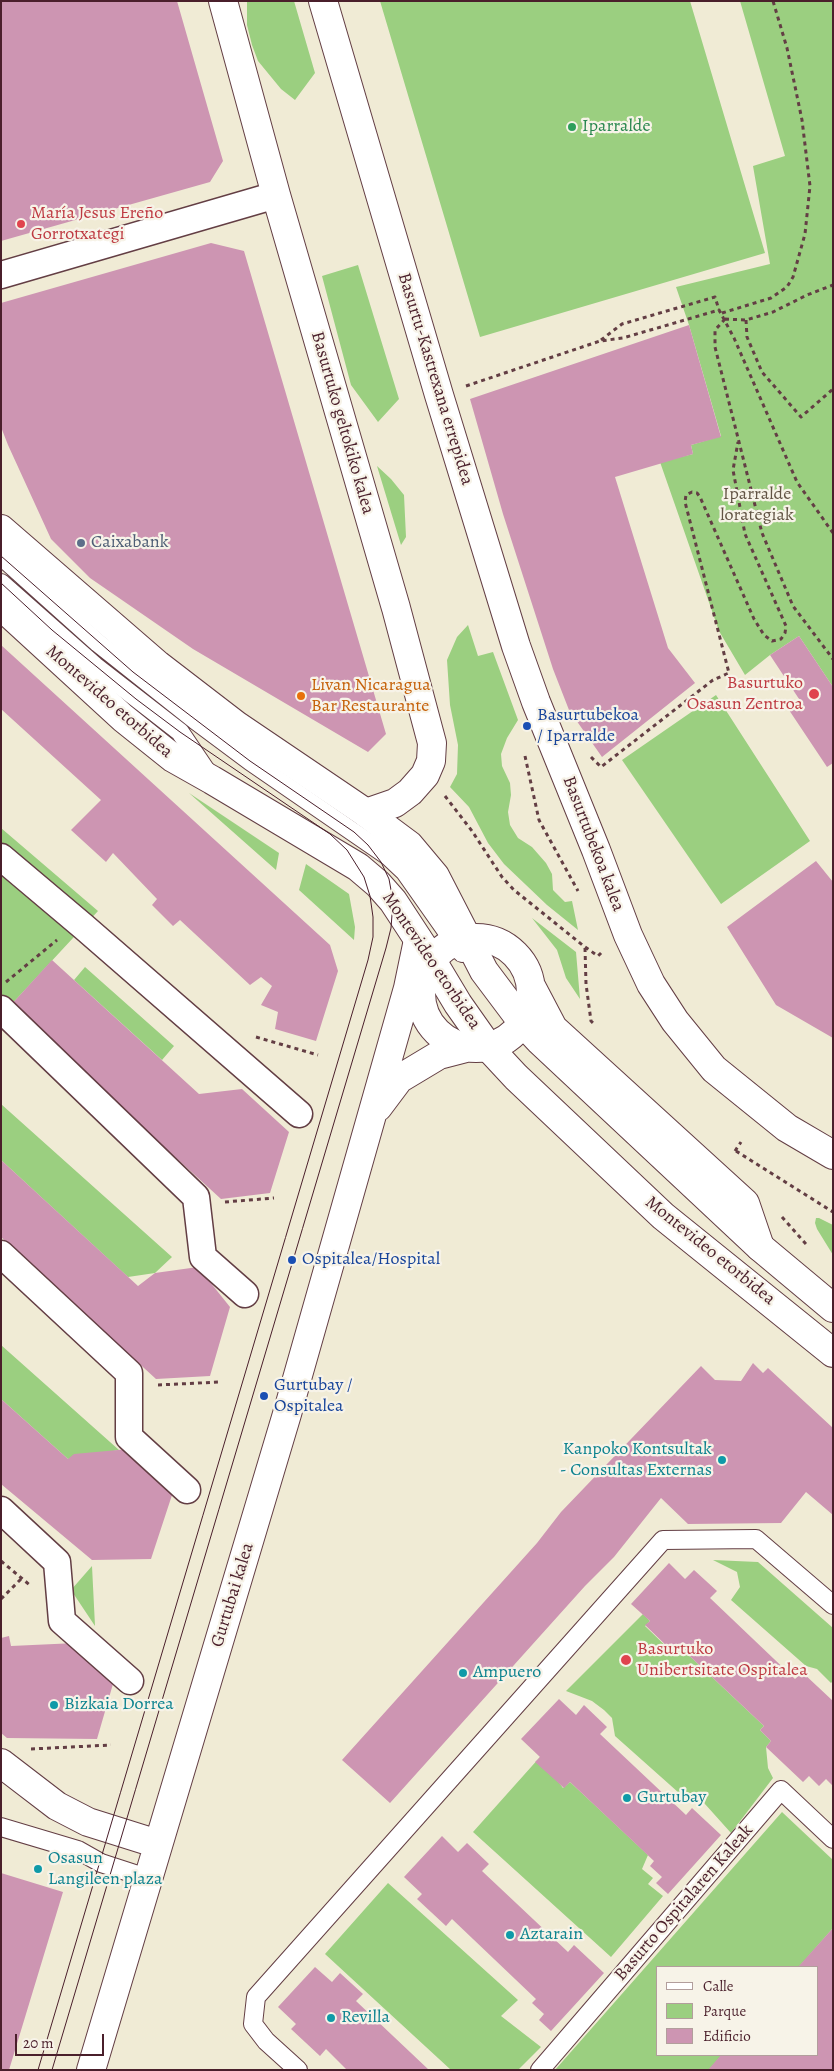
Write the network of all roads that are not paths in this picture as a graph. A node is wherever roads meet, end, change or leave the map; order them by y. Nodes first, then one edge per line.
1 (223, 1) edge
2 (323, 1) edge
3 (276, 195) junction
4 (1, 275) edge
5 (1, 529) edge
6 (1, 556) edge
7 (1, 583) edge
8 (1, 606) edge
9 (558, 752) joint
10 (212, 780) junction
11 (366, 813) junction
12 (1, 857) edge
13 (462, 940) junction
14 (424, 960) junction
15 (532, 988) junction
16 (1, 1009) edge
17 (402, 1009) junction
18 (523, 1023) junction
19 (478, 1048) junction
20 (299, 1114) dead end
21 (370, 1119) junction
22 (833, 1155) edge
23 (760, 1247) junction
24 (1, 1254) edge
25 (245, 1294) dead end
26 (833, 1308) edge
27 (833, 1352) edge
28 (187, 1490) dead end
29 (1, 1510) edge
30 (833, 1606) edge
31 (130, 1681) dead end
32 (1, 1763) edge
33 (1, 1827) edge
34 (833, 1839) edge
35 (158, 1844) junction
36 (147, 1878) junction
37 (91, 2070) edge
38 (298, 2070) edge
39 (540, 2070) edge

1 - 3 street, Basurtuko geltokiko kalea
2 - 9 street, Basurtu-Kastrexana errepidea
3 - 4 street
3 - 11 street, Basurtuko geltokiko kalea
5 - 11 street, Montevideo etorbidea
6 - 13 lane
7 - 10 lane
8 - 10 street, Montevideo etorbidea
9 - 22 street, Basurtubekoa kalea
10 - 14 street, Montevideo etorbidea
11 - 13 street, Montevideo etorbidea
12 - 20 street
13 - 14 street
13 - 15 street, Montevideo etorbidea
13 - 18 street, Montevideo etorbidea
14 - 17 street, Gurtubai kalea
14 - 17 street, Gurtubai kalea
14 - 19 street, Montevideo etorbidea
15 - 18 street
15 - 23 street, Montevideo etorbidea
16 - 25 street
17 - 21 street, Gurtubai kalea
18 - 19 street, Gurtubai kalea
18 - 23 street, Montevideo etorbidea
19 - 21 street, Gurtubai kalea
19 - 27 street, Montevideo etorbidea
21 - 35 street, Gurtubai kalea
23 - 26 street, Montevideo etorbidea
24 - 28 street
29 - 31 street
30 - 38 lane
32 - 35 street
33 - 36 lane
34 - 39 lane, Basurto Ospitalaren Kaleak
35 - 36 street, Gurtubai kalea
36 - 37 street, Gurtubai kalea

